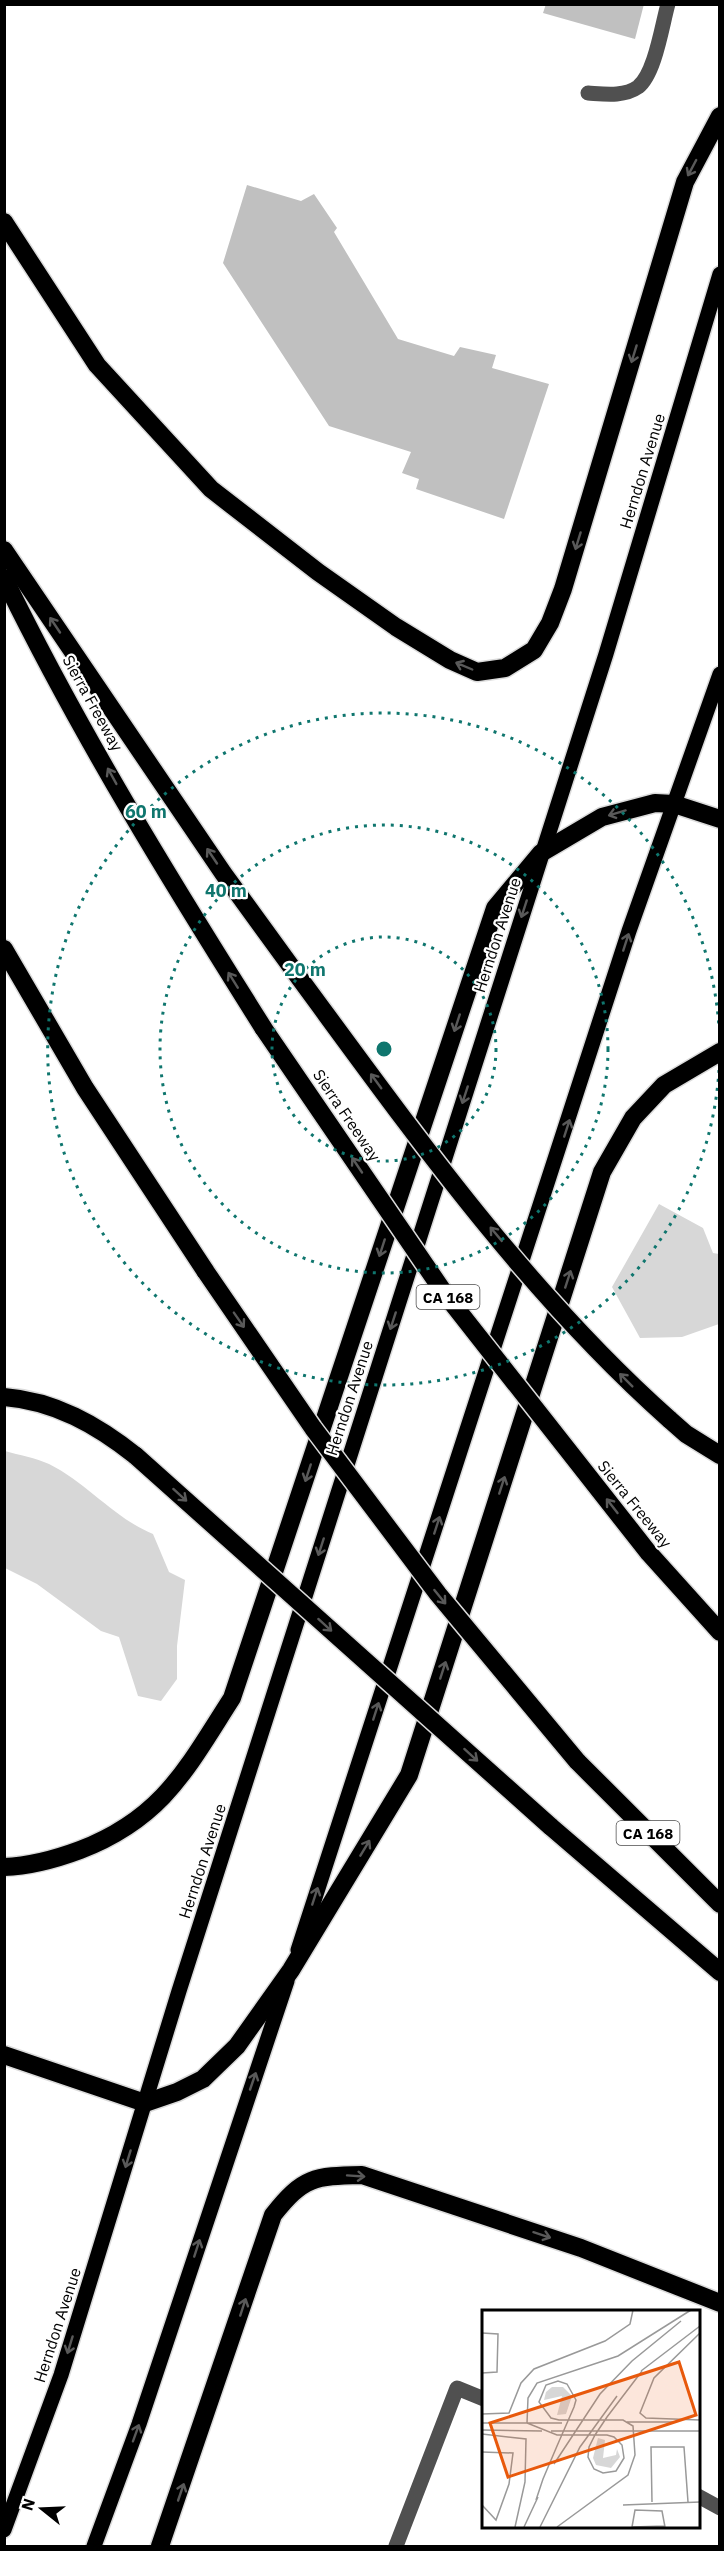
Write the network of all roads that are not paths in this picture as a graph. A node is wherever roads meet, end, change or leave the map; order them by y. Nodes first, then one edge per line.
1 (668, 4) edge
2 (588, 93) dead end
3 (720, 116) edge
4 (4, 222) edge
5 (720, 274) edge
6 (4, 550) edge
7 (4, 578) edge
8 (720, 674) edge
9 (674, 804) junction
10 (720, 819) edge
11 (542, 854) junction
12 (4, 949) edge
13 (720, 1052) edge
14 (4, 1397) edge
15 (720, 1455) edge
16 (720, 1632) edge
17 (4, 1867) edge
18 (720, 1904) edge
19 (291, 1970) junction
20 (720, 1972) edge
21 (4, 2055) edge
22 (145, 2103) junction
23 (720, 2303) edge
24 (482, 2398) edge
25 (700, 2497) edge
26 (720, 2508) edge
27 (4, 2530) edge
28 (94, 2547) edge
29 (160, 2547) edge
30 (396, 2547) edge

1 - 2 lane
3 -> 4 highway
5 - 11 main road, Herndon Avenue
15 -> 6 highway, bridge
16 -> 7 highway, Sierra Freeway / CA 168, bridge
8 - 9 main road
9 - 10 highway
9 -> 11 highway
19 -> 9 main road
11 -> 17 highway
11 -> 22 main road, Herndon Avenue
12 -> 18 highway, CA 168, bridge
19 -> 13 highway
14 -> 20 highway, bridge
19 - 22 highway
28 -> 19 main road
21 - 22 highway
22 -> 27 main road, Herndon Avenue
29 -> 23 highway
24 - 30 lane
25 - 26 lane

